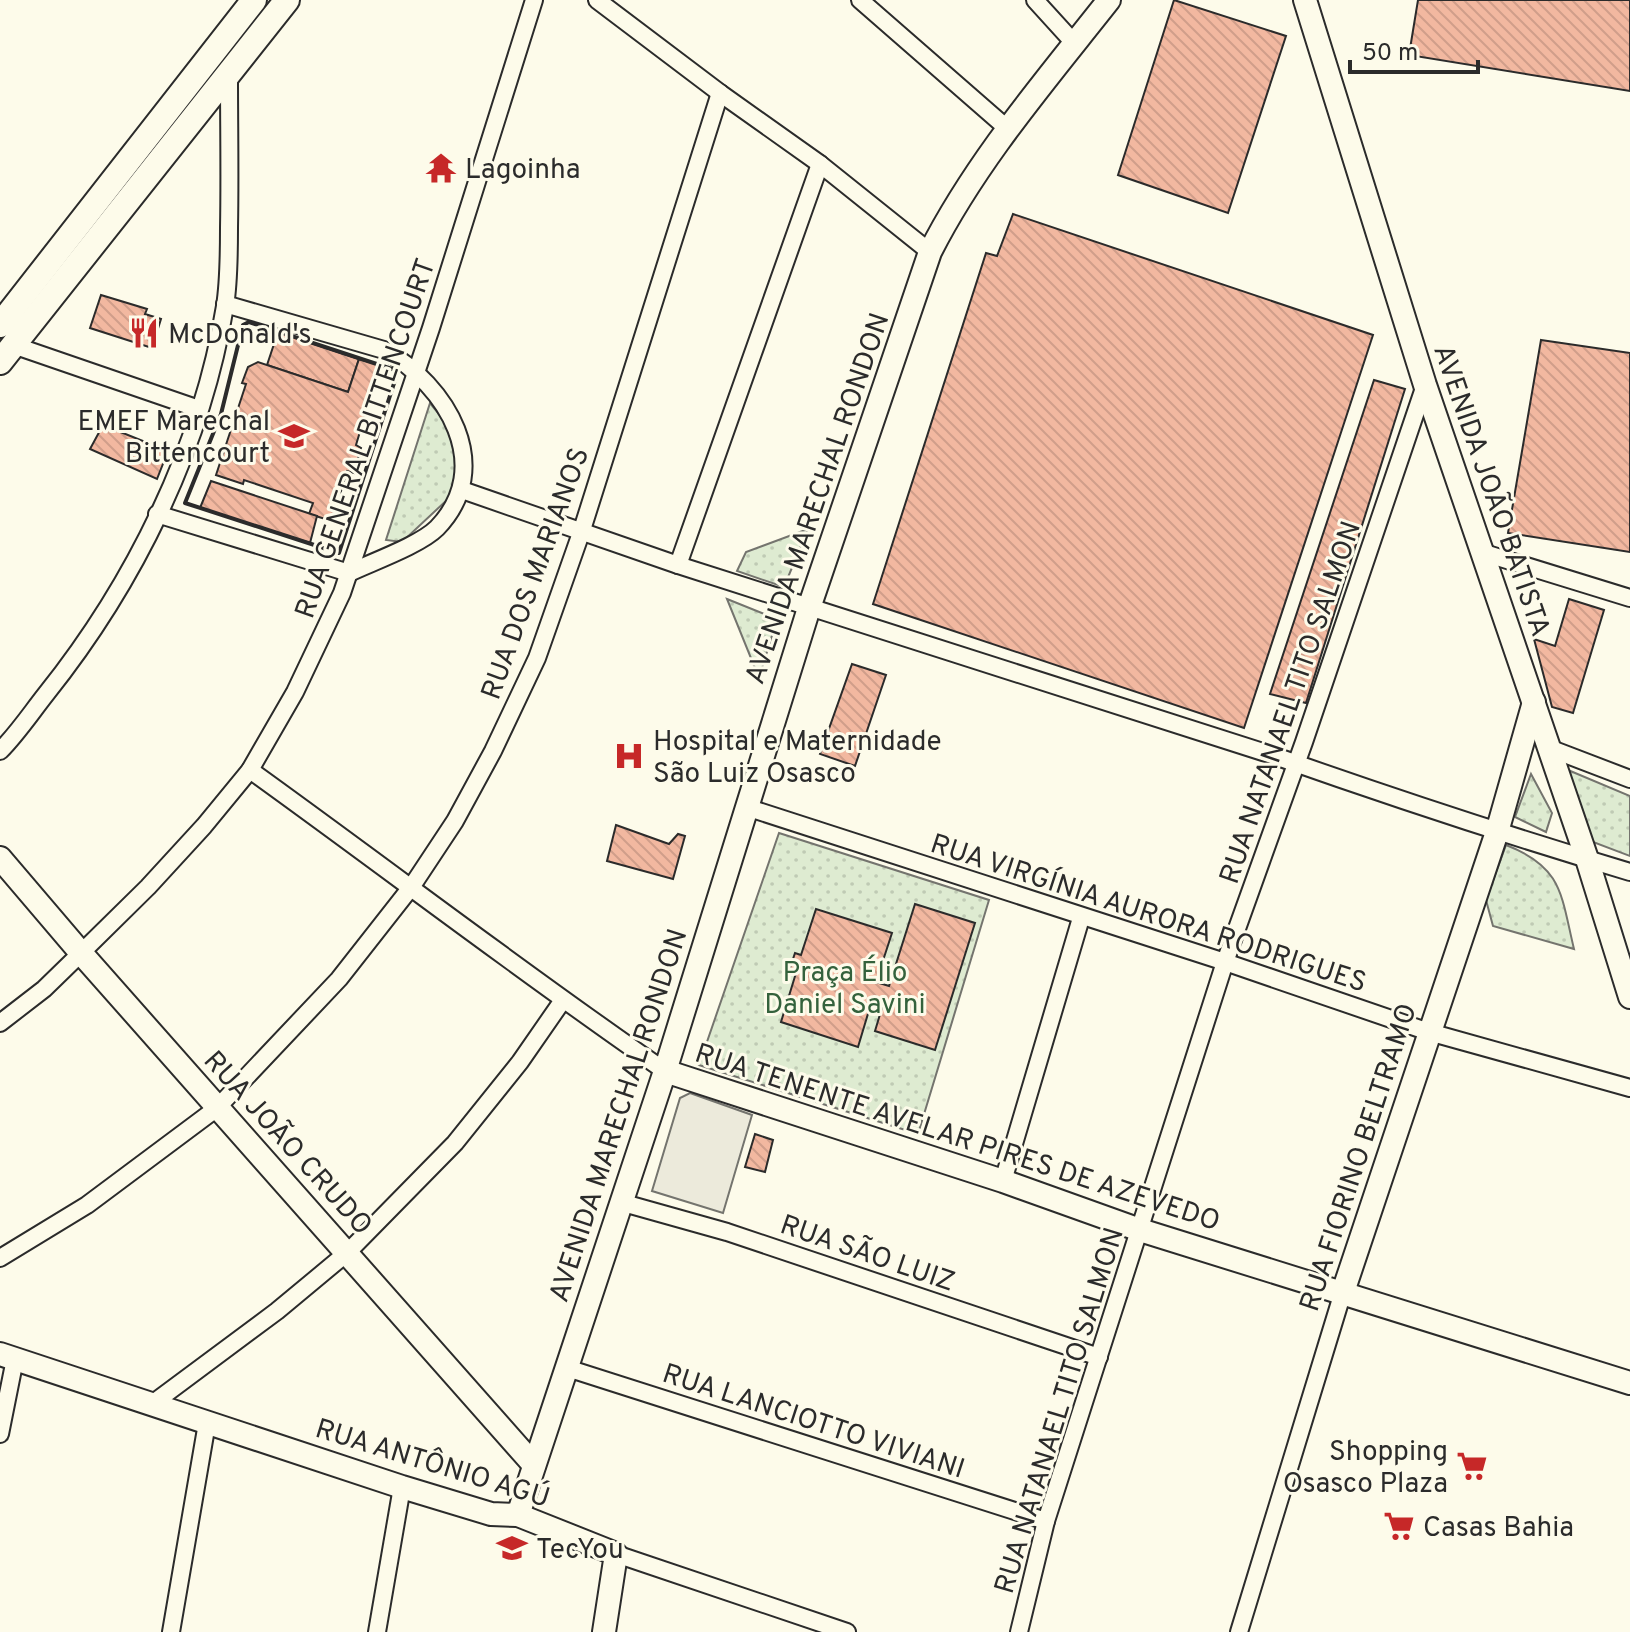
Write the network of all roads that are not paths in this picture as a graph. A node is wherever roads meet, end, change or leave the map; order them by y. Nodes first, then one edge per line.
1 (254, 0) edge
2 (287, 0) edge
3 (534, 0) edge
4 (597, 0) edge
5 (860, 0) edge
6 (1035, 0) edge
7 (1109, 0) edge
8 (1305, 0) edge
9 (1075, 44) junction
10 (229, 76) junction
11 (720, 93) junction
12 (1009, 130) junction
13 (820, 164) junction
14 (930, 252) junction
15 (225, 304) junction
16 (4, 344) edge
17 (415, 372) junction
18 (1425, 385) junction
19 (199, 409) junction
20 (462, 490) junction
21 (157, 514) junction
22 (581, 533) junction
23 (1481, 552) junction
24 (678, 565) junction
25 (349, 573) junction
26 (1630, 598) edge
27 (809, 608) junction
28 (1534, 702) junction
29 (1549, 748) junction
30 (0, 751) edge
31 (1297, 763) junction
32 (250, 770) junction
33 (1630, 779) edge
34 (746, 807) junction
35 (1497, 832) junction
36 (0, 858) edge
37 (1587, 859) junction
38 (1630, 872) edge
39 (412, 886) junction
40 (1081, 918) junction
41 (81, 953) junction
42 (1225, 962) junction
43 (1630, 996) edge
44 (563, 1000) junction
45 (0, 1023) edge
46 (1429, 1032) junction
47 (665, 1071) junction
48 (1630, 1088) edge
49 (217, 1108) junction
50 (1003, 1181) junction
51 (620, 1202) junction
52 (1140, 1230) junction
53 (348, 1252) junction
54 (0, 1258) edge
55 (1343, 1292) junction
56 (7, 1356) edge
57 (1099, 1357) junction
58 (567, 1368) junction
59 (1630, 1383) edge
60 (152, 1404) junction
61 (207, 1423) junction
62 (0, 1434) edge
63 (534, 1465) junction
64 (402, 1487) junction
65 (518, 1515) junction
66 (1046, 1521) junction
67 (616, 1554) junction
68 (1020, 1629) edge
69 (171, 1632) edge
70 (377, 1632) edge
71 (604, 1632) edge
72 (847, 1632) edge
73 (1239, 1632) edge

1 - 16 main road
2 - 10 main road
3 - 17 street, RUA GENERAL BITTENCOURT
4 - 11 street
5 - 12 street
6 - 9 street
7 - 9 main road, AVENIDA MARECHAL RONDON
8 - 18 main road, AVENIDA JOÃO BATISTA
9 - 12 main road, AVENIDA MARECHAL RONDON
10 - 15 street
10 - 16 main road
11 - 13 street
11 - 22 street, RUA DOS MARIANOS
12 - 14 main road, AVENIDA MARECHAL RONDON
13 - 14 street
13 - 24 street
14 - 27 main road, AVENIDA MARECHAL RONDON
15 - 17 street
15 - 19 street
16 - 19 street
17 - 20 street
17 - 25 street, RUA GENERAL BITTENCOURT
18 - 23 main road, AVENIDA JOÃO BATISTA
18 - 31 street, RUA NATANAEL TITO SALMON
19 - 21 street
20 - 22 street
20 - 25 street
21 - 25 street
21 - 30 street
22 - 24 street
22 - 39 street, RUA DOS MARIANOS
23 - 26 street
23 - 28 main road, AVENIDA JOÃO BATISTA
24 - 27 street
25 - 32 street, RUA GENERAL BITTENCOURT
27 - 31 street
27 - 34 main road, AVENIDA MARECHAL RONDON
28 - 29 main road, AVENIDA JOÃO BATISTA
28 - 35 main road, RUA FIORINO BELTRAMO
29 - 33 street
29 - 37 main road, AVENIDA JOÃO BATISTA
31 - 35 street
31 - 42 street, RUA NATANAEL TITO SALMON
32 - 39 street, RUA TENENTE AVELAR PIRES DE AZEVEDO
32 - 41 street, RUA GENERAL BITTENCOURT
34 - 40 street, RUA VIRGÍNIA AURORA RODRIGUES
34 - 47 main road, AVENIDA MARECHAL RONDON
35 - 37 street
35 - 46 main road, RUA FIORINO BELTRAMO
36 - 41 main road, RUA JOÃO CRUDO
37 - 38 street
37 - 43 main road, AVENIDA JOÃO BATISTA
39 - 44 street, RUA TENENTE AVELAR PIRES DE AZEVEDO
39 - 49 street, RUA DOS MARIANOS
40 - 42 street, RUA VIRGÍNIA AURORA RODRIGUES
40 - 50 street
41 - 45 street, RUA GENERAL BITTENCOURT
41 - 49 main road, RUA JOÃO CRUDO
42 - 46 street, RUA VIRGÍNIA AURORA RODRIGUES
42 - 52 street, RUA NATANAEL TITO SALMON
44 - 47 street, RUA TENENTE AVELAR PIRES DE AZEVEDO
44 - 53 street
46 - 48 street, RUA VIRGÍNIA AURORA RODRIGUES
46 - 55 main road, RUA FIORINO BELTRAMO
47 - 50 main road, RUA TENENTE AVELAR PIRES DE AZEVEDO
47 - 51 main road, AVENIDA MARECHAL RONDON
49 - 53 main road, RUA JOÃO CRUDO
49 - 54 street, RUA DOS MARIANOS
50 - 52 main road, RUA TENENTE AVELAR PIRES DE AZEVEDO
51 - 57 street, RUA SÃO LUIZ
51 - 58 main road, AVENIDA MARECHAL RONDON
52 - 55 main road, RUA TENENTE AVELAR PIRES DE AZEVEDO
52 - 57 street, RUA NATANAEL TITO SALMON
53 - 60 street
53 - 63 main road, RUA JOÃO CRUDO
55 - 59 main road, RUA TENENTE AVELAR PIRES DE AZEVEDO
55 - 73 street, RUA FIORINO BELTRAMO
56 - 60 main road, RUA ANTÔNIO AGÚ
56 - 62 street
57 - 66 street, RUA NATANAEL TITO SALMON
58 - 63 main road, AVENIDA MARECHAL RONDON
58 - 66 street, RUA LANCIOTTO VIVIANI
60 - 61 main road, RUA ANTÔNIO AGÚ
61 - 64 main road, RUA ANTÔNIO AGÚ
61 - 69 street
63 - 65 main road, AVENIDA MARECHAL RONDON
64 - 65 main road, RUA ANTÔNIO AGÚ
64 - 70 street
65 - 67 main road, RUA ANTÔNIO AGÚ
66 - 68 street, RUA NATANAEL TITO SALMON
67 - 71 main road
67 - 72 street, RUA ANTÔNIO AGÚ

